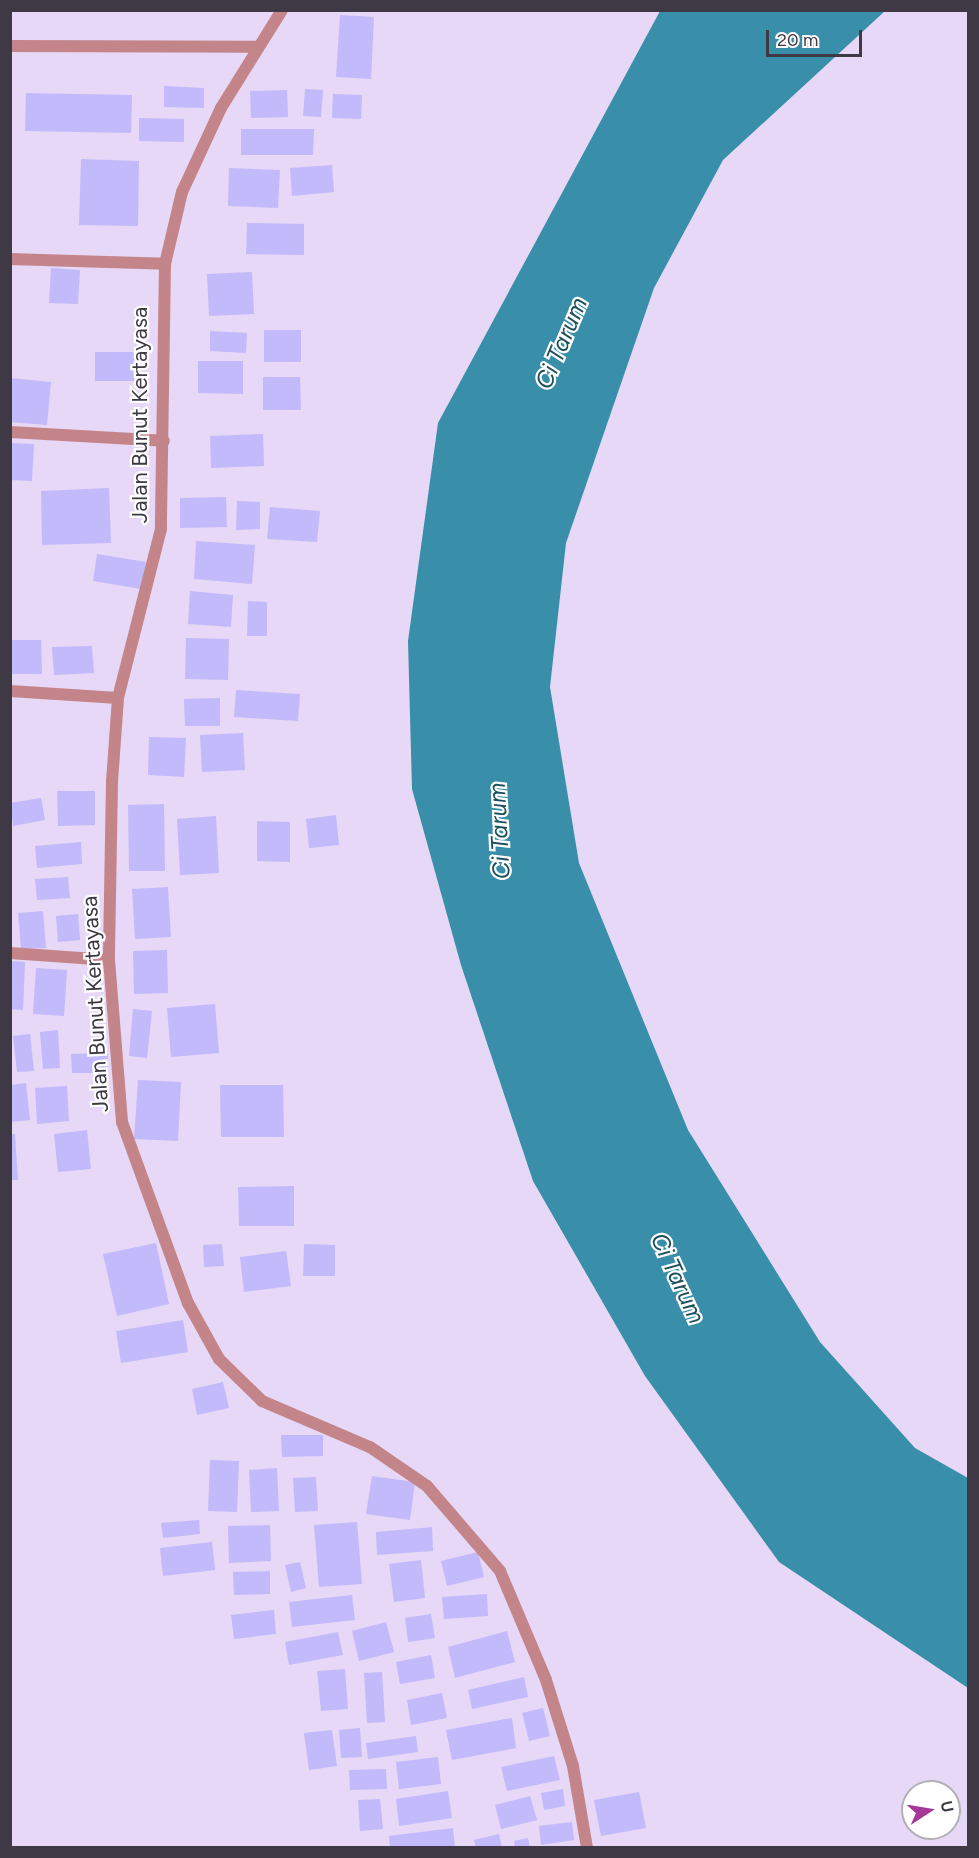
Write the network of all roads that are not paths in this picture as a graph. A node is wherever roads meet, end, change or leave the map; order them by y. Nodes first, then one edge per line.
1 (282, 10) edge
2 (10, 46) edge
3 (257, 47) junction
4 (10, 259) edge
5 (165, 264) junction
6 (10, 432) edge
7 (164, 441) junction
8 (10, 691) edge
9 (118, 698) junction
10 (10, 954) edge
11 (109, 960) junction
12 (587, 1848) edge

1 - 3 street, Jalan Bunut Kertayasa
2 - 3 street
3 - 5 street, Jalan Bunut Kertayasa
4 - 5 street
5 - 7 street, Jalan Bunut Kertayasa
6 - 7 street
7 - 9 street, Jalan Bunut Kertayasa
8 - 9 street
9 - 11 street, Jalan Bunut Kertayasa
10 - 11 street
11 - 12 street, Jalan Bunut Kertayasa

